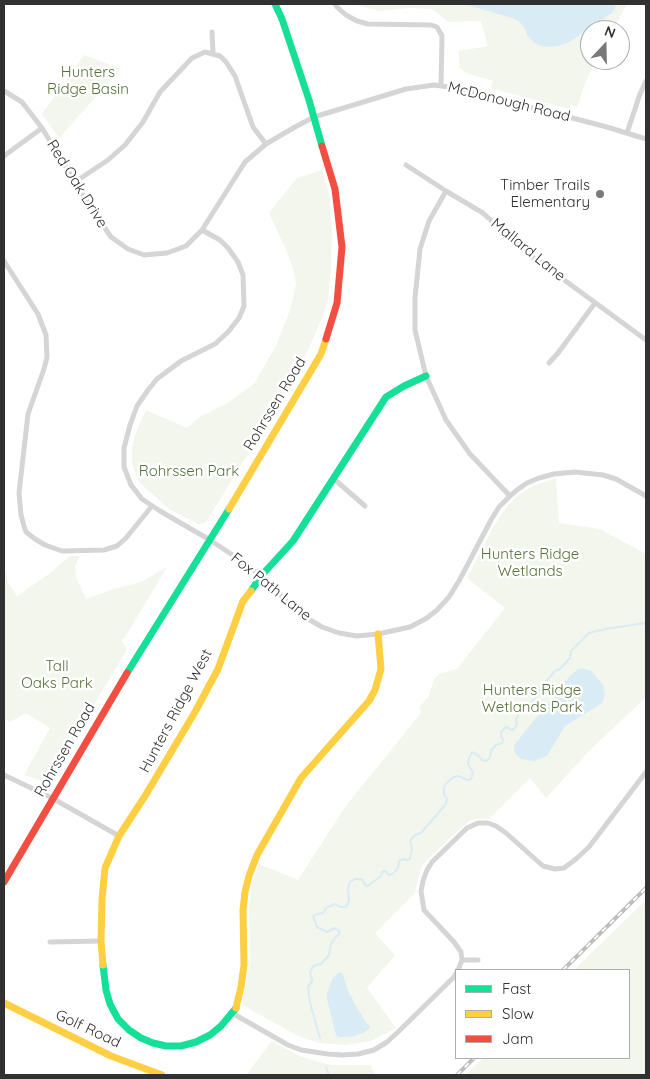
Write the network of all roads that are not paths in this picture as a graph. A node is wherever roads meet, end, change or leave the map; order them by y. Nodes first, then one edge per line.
1 (275, 4) edge
2 (335, 4) edge
3 (212, 32) dead end
4 (213, 53) junction
5 (646, 81) edge
6 (441, 86) junction
7 (4, 91) edge
8 (314, 117) junction
9 (42, 128) junction
10 (627, 133) junction
11 (646, 139) edge
12 (266, 144) junction
13 (4, 156) edge
14 (406, 165) dead end
15 (75, 182) junction
16 (446, 191) junction
17 (202, 230) junction
18 (4, 261) edge
19 (595, 303) junction
20 (646, 340) edge
21 (548, 363) dead end
22 (426, 376) junction
23 (334, 479) junction
24 (510, 496) junction
25 (646, 496) edge
26 (152, 506) junction
27 (365, 506) dead end
28 (210, 540) junction
29 (260, 576) junction
30 (378, 634) junction
31 (646, 772) edge
32 (4, 775) edge
33 (52, 798) junction
34 (119, 836) junction
35 (4, 882) edge
36 (102, 941) junction
37 (50, 942) dead end
38 (462, 960) junction
39 (478, 960) dead end
40 (458, 969) edge
41 (455, 975) edge
42 (4, 1003) edge
43 (232, 1014) junction
44 (162, 1075) edge

1 - 8 street, Rohrssen Road
2 - 6 street
3 - 4 street
4 - 12 street
4 - 15 street
5 - 10 street
6 - 8 street, McDonough Road
6 - 10 street, McDonough Road
7 - 9 street, Red Oak Drive
8 - 12 street, Red Oak Drive
8 - 28 street, Rohrssen Road
9 - 13 street
9 - 15 street, Red Oak Drive
10 - 11 street, McDonough Road
12 - 17 street, Red Oak Drive
14 - 16 street, Mallard Lane
15 - 17 street, Red Oak Drive
16 - 19 street, Mallard Lane
16 - 22 street
17 - 26 street, Fox Path Lane
18 - 26 street
19 - 20 street, Mallard Lane
19 - 21 street
22 - 23 street, Hunters Ridge West
22 - 24 street
23 - 27 street
23 - 29 street, Hunters Ridge West
24 - 25 street, Fox Path Lane
24 - 30 street, Fox Path Lane
26 - 28 street, Fox Path Lane
28 - 29 street, Fox Path Lane
28 - 33 street, Rohrssen Road
29 - 30 street, Fox Path Lane
29 - 34 street, Hunters Ridge West
30 - 43 street
31 - 38 street
32 - 33 street
33 - 34 street
33 - 35 street, Rohrssen Road
34 - 36 street, Hunters Ridge West
36 - 37 street
36 - 43 street, Hunters Ridge West
38 - 39 street
38 - 40 street
41 - 43 street
42 - 44 street, Golf Road

